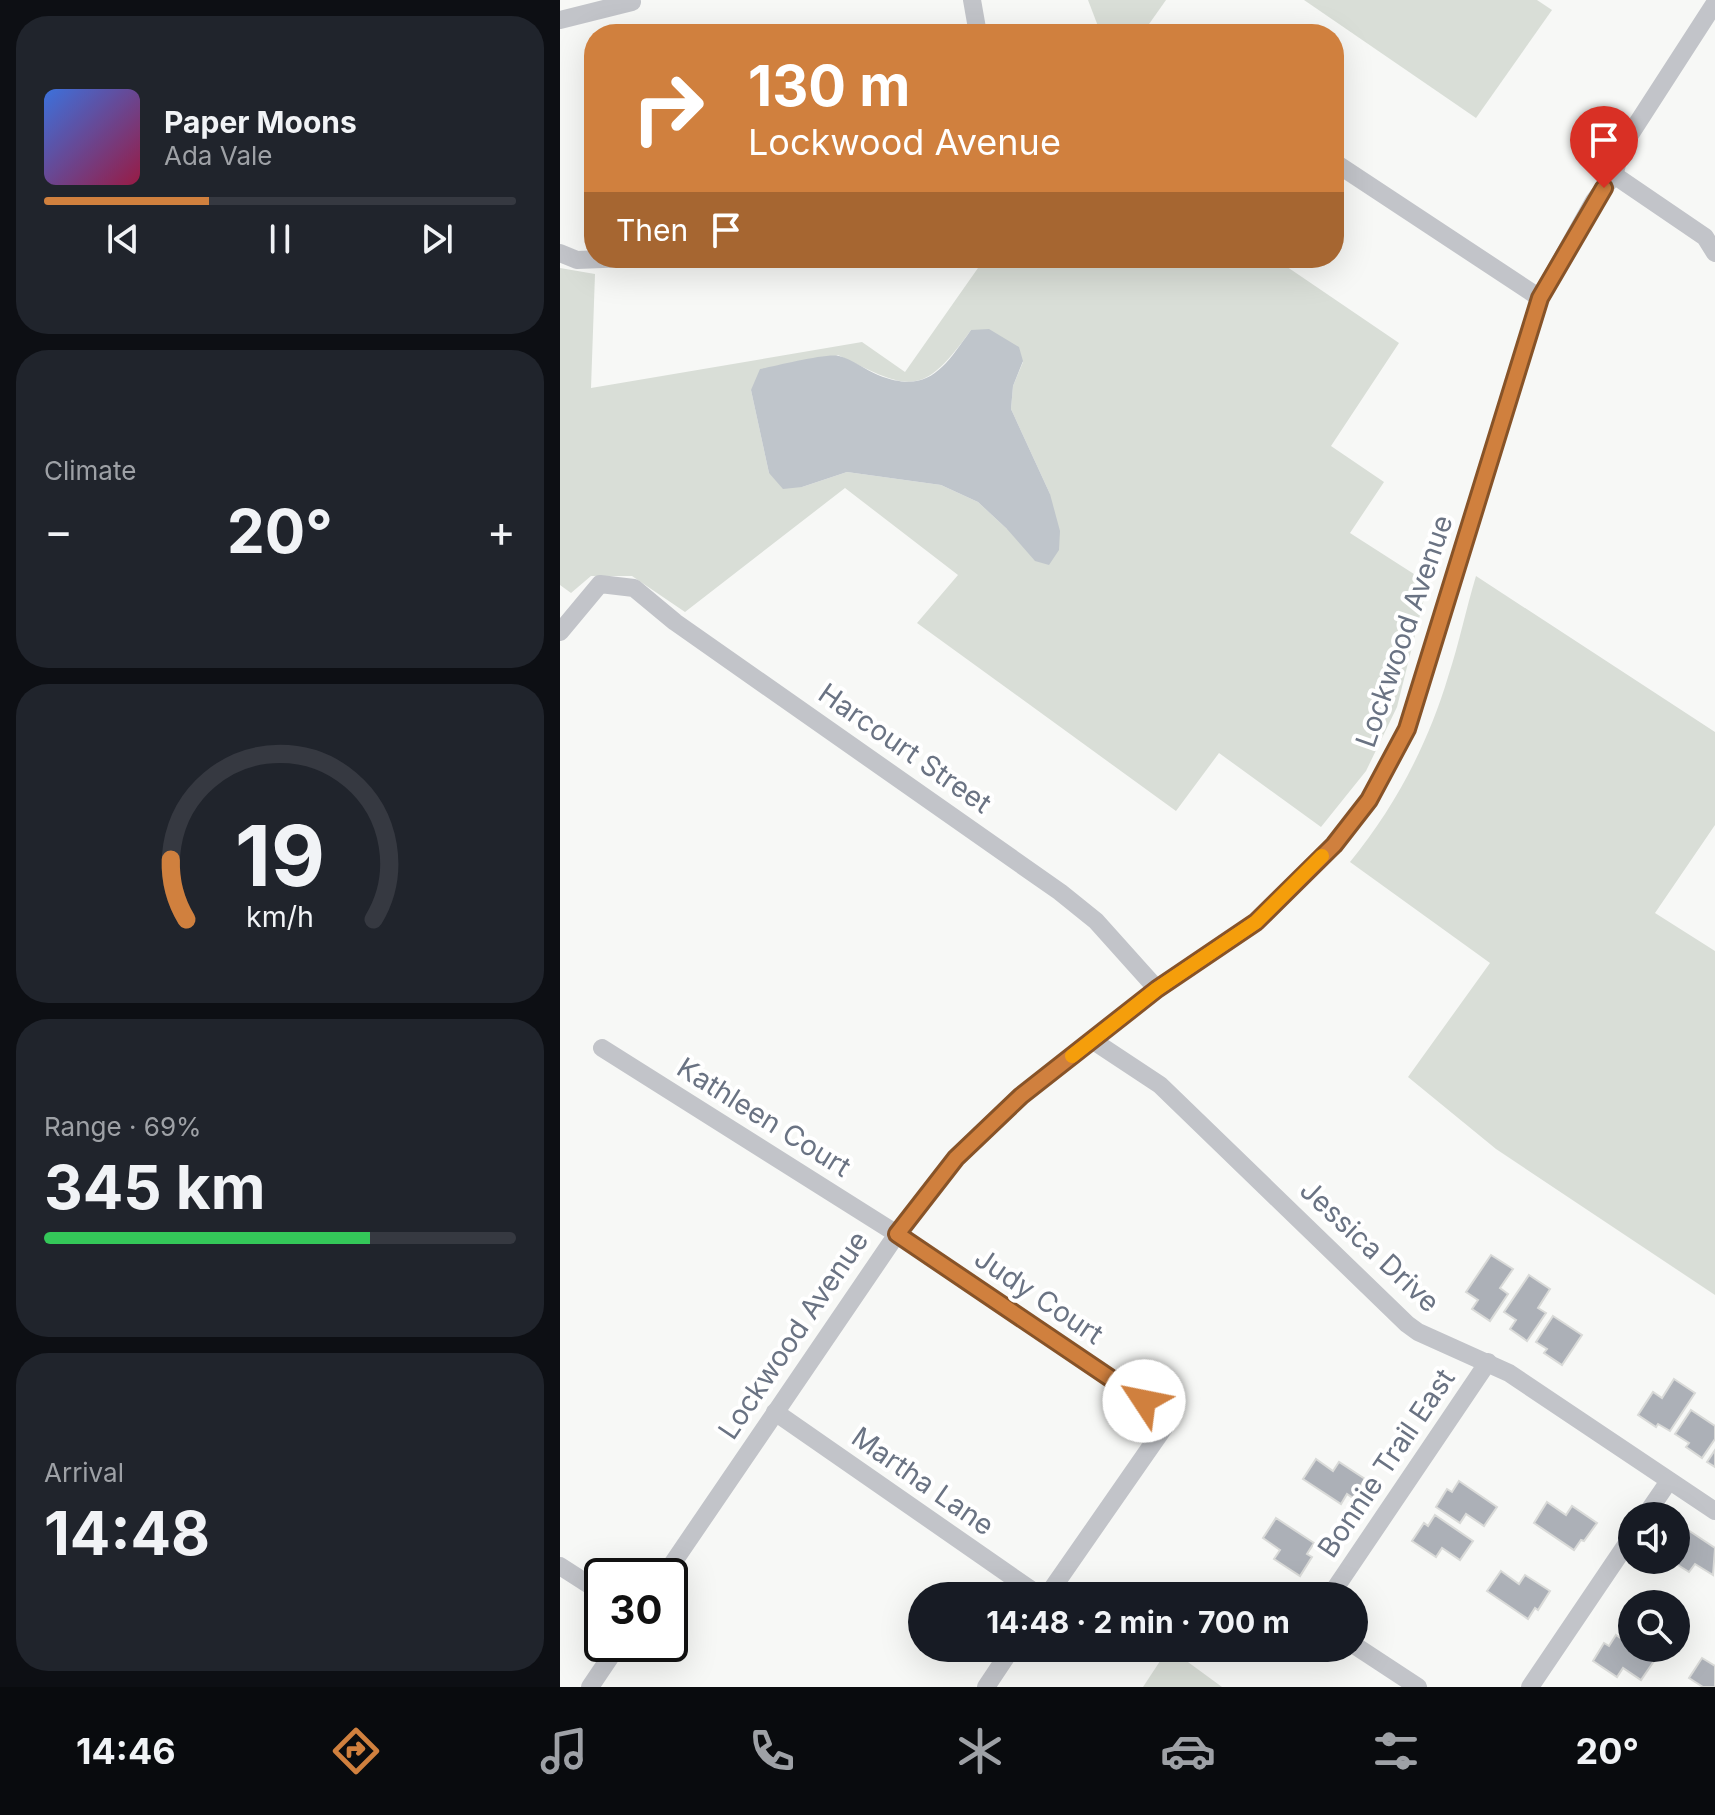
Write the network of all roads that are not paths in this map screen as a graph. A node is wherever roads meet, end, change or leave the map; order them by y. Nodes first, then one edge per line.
1 (972, 0) edge
2 (632, 2) dead end
3 (1715, 3) edge
4 (560, 20) edge
5 (976, 24) edge
6 (1344, 169) edge
7 (1614, 175) junction
8 (560, 253) edge
9 (1715, 253) edge
10 (584, 260) edge
11 (1540, 298) junction
12 (560, 632) edge
13 (1157, 989) junction
14 (1092, 1040) junction
15 (602, 1048) dead end
16 (897, 1234) junction
17 (1488, 1362) junction
18 (775, 1412) junction
19 (1669, 1481) junction
20 (1655, 1502) edge
21 (1715, 1511) edge
22 (1618, 1557) edge
23 (676, 1558) edge
24 (560, 1566) edge
25 (584, 1581) edge
26 (1020, 1582) edge
27 (1057, 1582) edge
28 (1339, 1582) edge
29 (1368, 1654) edge
30 (607, 1662) edge
31 (1003, 1662) edge
32 (590, 1687) edge
33 (986, 1687) edge
34 (1418, 1687) edge
35 (1530, 1687) edge

1 - 5 street
2 - 4 street
3 - 7 street, Lockwood Avenue
6 - 11 street
7 - 9 street
7 - 11 street, Lockwood Avenue
8 - 10 street
11 - 13 street, Lockwood Avenue
12 - 13 street, Harcourt Street
13 - 14 street, Lockwood Avenue
14 - 16 street, Lockwood Avenue
14 - 17 street, Jessica Drive
15 - 16 street, Kathleen Court
16 - 18 street, Lockwood Avenue
16 - 27 street, Judy Court
17 - 19 street, Jessica Drive
17 - 28 street, Bonnie Trail East
18 - 23 street, Lockwood Avenue
18 - 26 street, Martha Lane
19 - 20 street
19 - 21 street, Jessica Drive
22 - 35 street
24 - 25 street
29 - 34 street
30 - 32 street
31 - 33 street

